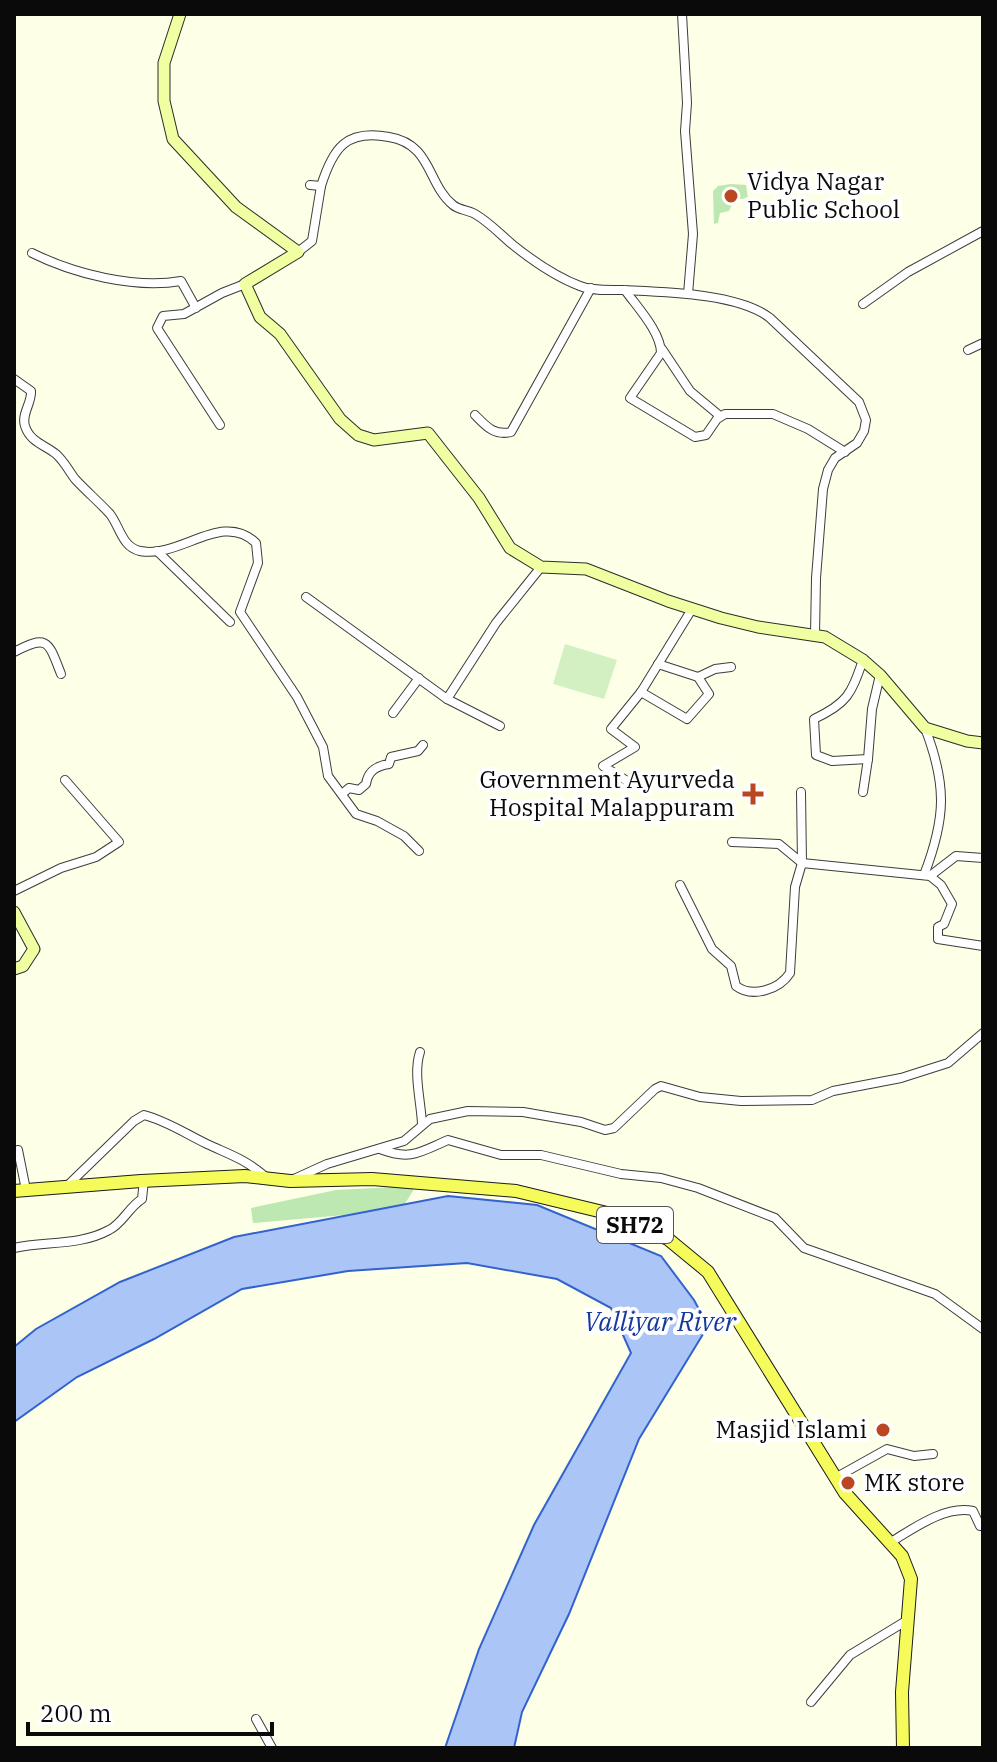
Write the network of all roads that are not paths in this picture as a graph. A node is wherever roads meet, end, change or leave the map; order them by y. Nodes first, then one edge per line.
1 (180, 14) edge
2 (682, 14) edge
3 (310, 185) dead end
4 (321, 186) junction
5 (983, 231) edge
6 (298, 252) junction
7 (32, 253) dead end
8 (245, 284) junction
9 (591, 288) junction
10 (625, 290) junction
11 (688, 294) junction
12 (863, 304) dead end
13 (196, 308) junction
14 (983, 343) edge
15 (661, 348) junction
16 (968, 350) dead end
17 (14, 379) edge
18 (475, 415) dead end
19 (720, 416) junction
20 (220, 425) dead end
21 (845, 452) junction
22 (157, 551) junction
23 (541, 567) junction
24 (306, 597) dead end
25 (692, 609) junction
26 (230, 622) dead end
27 (815, 635) junction
28 (14, 652) edge
29 (863, 660) junction
30 (658, 664) junction
31 (731, 667) dead end
32 (61, 674) dead end
33 (880, 675) junction
34 (698, 677) junction
35 (419, 678) junction
36 (641, 692) junction
37 (447, 699) junction
38 (393, 713) dead end
39 (500, 726) dead end
40 (925, 728) junction
41 (983, 743) edge
42 (423, 745) dead end
43 (868, 759) junction
44 (65, 780) dead end
45 (627, 781) dead end
46 (801, 792) dead end
47 (863, 792) dead end
48 (342, 794) junction
49 (732, 842) dead end
50 (419, 851) dead end
51 (983, 858) edge
52 (802, 863) junction
53 (927, 876) junction
54 (680, 885) dead end
55 (14, 891) edge
56 (14, 912) edge
57 (983, 946) edge
58 (14, 969) edge
59 (983, 1033) edge
60 (420, 1052) dead end
61 (422, 1124) junction
62 (380, 1149) junction
63 (18, 1150) dead end
64 (268, 1179) junction
65 (144, 1180) junction
66 (290, 1181) junction
67 (67, 1186) junction
68 (20, 1191) edge
69 (14, 1248) edge
70 (983, 1329) edge
71 (933, 1454) dead end
72 (835, 1478) junction
73 (983, 1526) edge
74 (891, 1542) junction
75 (906, 1621) junction
76 (811, 1702) dead end
77 (256, 1719) dead end
78 (272, 1748) edge
79 (903, 1748) edge

1 - 6 street
2 - 11 street
3 - 4 street
4 - 6 street
4 - 9 street
5 - 12 street
6 - 8 street
7 - 13 street
8 - 13 street
8 - 23 street
9 - 10 street
9 - 18 street
10 - 11 street
10 - 15 street
11 - 21 street
13 - 20 street
14 - 16 street
15 - 19 street
15 - 19 street
17 - 22 street
19 - 21 street
21 - 27 street
22 - 26 street
22 - 48 street
23 - 25 street
23 - 37 street
24 - 35 street
25 - 27 street
25 - 30 street
27 - 29 street
28 - 32 street
29 - 33 street
29 - 43 street
30 - 34 street
30 - 36 street
31 - 34 street
33 - 40 street
33 - 43 street
34 - 36 street
35 - 37 street
35 - 38 street
36 - 45 street
37 - 39 street
40 - 41 street
40 - 53 street
42 - 48 street
43 - 47 street
44 - 55 street
46 - 52 street
48 - 50 street
49 - 52 street
51 - 53 street
52 - 53 street
52 - 54 street
53 - 57 street
56 - 58 street
59 - 61 street
60 - 61 street
61 - 62 street
62 - 66 street
62 - 70 street
63 - 68 street
64 - 65 main road, SH72
64 - 66 main road, SH72
64 - 67 street
65 - 67 main road, SH72
65 - 69 street
66 - 72 main road, SH72
67 - 68 main road, SH72
71 - 72 street
72 - 74 main road, SH72
73 - 74 street
74 - 75 main road, SH72
75 - 76 street
75 - 79 main road, SH72
77 - 78 street

